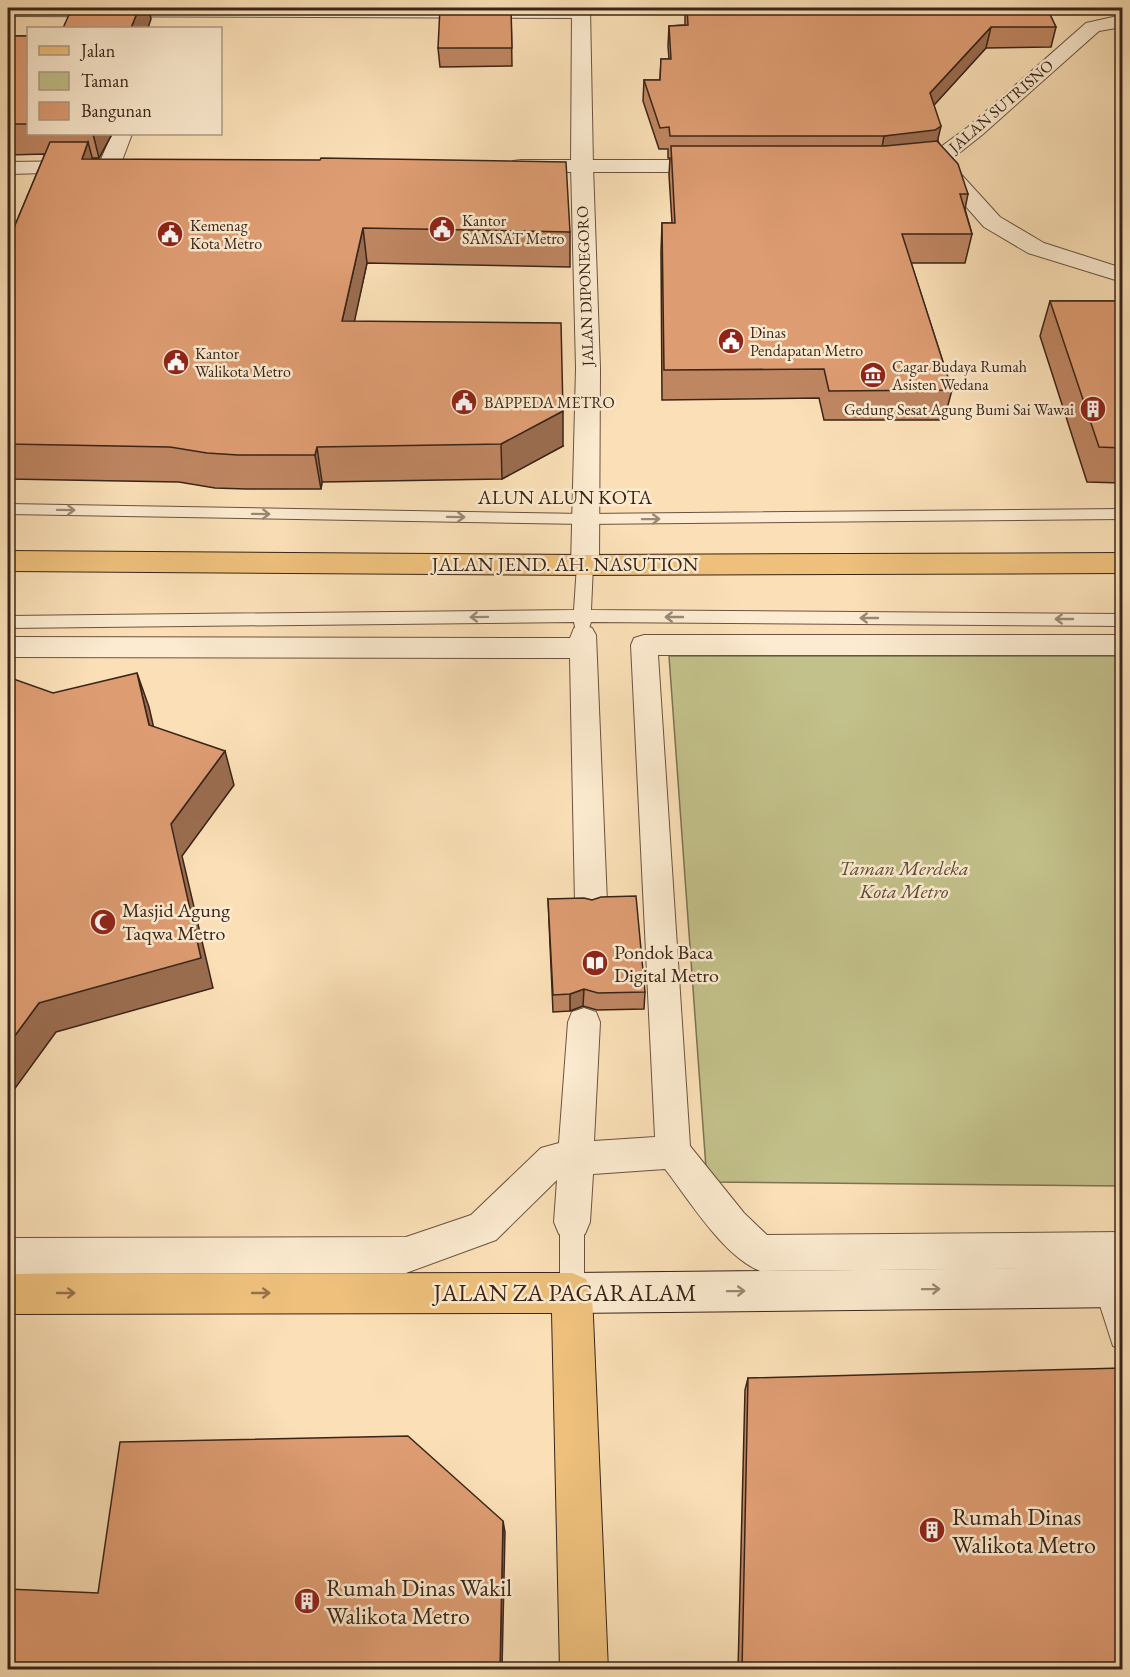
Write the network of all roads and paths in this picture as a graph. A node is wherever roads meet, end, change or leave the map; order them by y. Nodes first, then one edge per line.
1 (172, 9) edge
2 (8, 10) edge
3 (581, 10) edge
4 (1122, 21) edge
5 (164, 27) edge
6 (122, 135) edge
7 (937, 160) junction
8 (109, 166) junction
9 (132, 166) edge
10 (499, 166) edge
11 (582, 166) junction
12 (737, 166) edge
13 (880, 166) edge
14 (8, 168) edge
15 (1122, 275) edge
16 (8, 509) edge
17 (1122, 514) edge
18 (585, 519) junction
19 (8, 561) edge
20 (1122, 562) edge
21 (585, 565) junction
22 (1122, 620) edge
23 (8, 622) edge
24 (582, 633) junction
25 (1122, 645) edge
26 (8, 647) edge
27 (591, 903) edge
28 (584, 1022) dead end
29 (673, 1152) junction
30 (577, 1158) junction
31 (572, 1222) joint
32 (1122, 1250) edge
33 (8, 1256) edge
34 (1114, 1287) edge
35 (8, 1293) edge
36 (572, 1293) junction
37 (1122, 1337) edge
38 (584, 1670) edge

1 - 2 street
1 - 3 street
1 - 5 street
3 - 11 street, JALAN DIPONEGORO
4 - 7 street, JALAN SUTRISNO
6 - 8 street
7 - 13 street, JALAN SUTRISNO
7 - 15 street
8 - 9 street
8 - 14 street
10 - 11 street
11 - 12 street
11 - 18 street, JALAN DIPONEGORO
16 -> 18 lane, ALUN ALUN KOTA
18 -> 17 lane, ALUN ALUN KOTA
18 - 21 street, JALAN DIPONEGORO
19 - 21 main road, JALAN JEND. AH. NASUTION
20 - 21 main road, JALAN JEND. AH. NASUTION
21 - 24 lane
22 -> 24 lane
24 -> 23 lane
24 - 26 street
24 - 27 street
25 - 29 street
28 - 30 street
29 - 30 street
29 - 32 street
30 - 31 street
30 - 33 street
31 - 36 lane
36 -> 34 street, JALAN ZA PAGARALAM
34 - 37 lane
35 -> 36 main road, JALAN ZA PAGARALAM
36 - 38 main road

